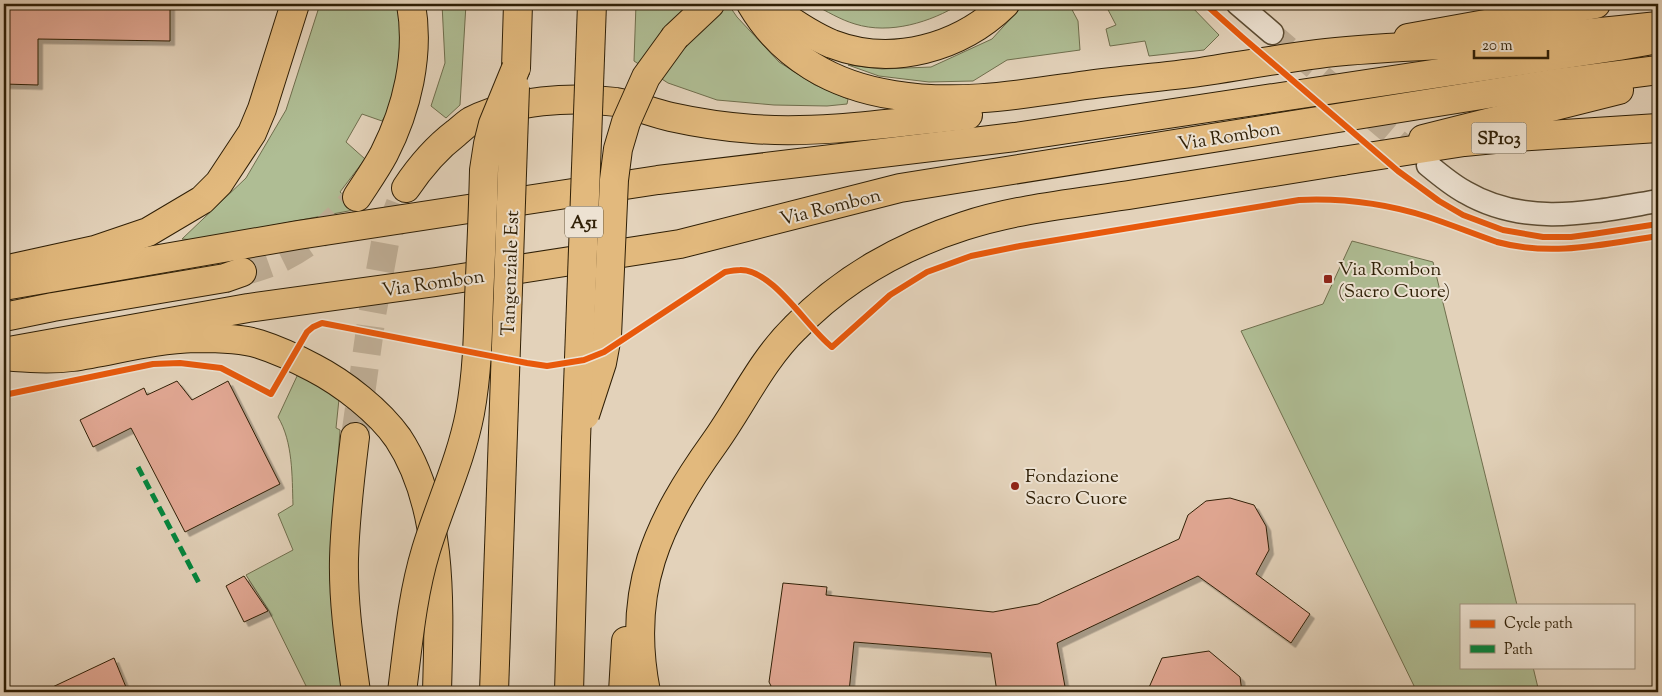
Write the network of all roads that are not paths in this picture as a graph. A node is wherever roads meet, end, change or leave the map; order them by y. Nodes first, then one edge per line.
1 (295, 4) edge
2 (411, 4) edge
3 (518, 4) edge
4 (592, 4) edge
5 (710, 4) edge
6 (751, 4) edge
7 (767, 4) edge
8 (1004, 4) edge
9 (1238, 4) edge
10 (1596, 4) edge
11 (288, 16) edge
12 (1658, 26) edge
13 (1272, 33) tunnel mouth
14 (1658, 39) edge
15 (1320, 53) junction
16 (516, 68) junction
17 (1658, 70) edge
18 (1198, 72) junction
19 (1658, 81) edge
20 (1658, 128) edge
21 (1342, 161) junction
22 (1428, 166) tunnel mouth
23 (406, 188) tunnel mouth
24 (357, 197) tunnel mouth
25 (1658, 202) edge
26 (4, 270) edge
27 (242, 272) tunnel mouth
28 (4, 286) edge
29 (4, 317) edge
30 (4, 352) edge
31 (4, 356) edge
32 (763, 369) junction
33 (355, 438) tunnel mouth
34 (576, 440) junction
35 (356, 692) edge
36 (402, 692) edge
37 (437, 692) edge
38 (494, 692) edge
39 (570, 692) edge
40 (623, 692) edge
41 (646, 692) edge

1 - 11 main road
2 - 24 main road
3 - 16 main road, Tangenziale Est
4 - 34 main road, A51, bridge
5 - 34 main road, bridge
6 - 18 main road
7 - 8 main road
9 - 13 street
10 - 15 main road
11 - 26 main road
12 - 15 main road
14 - 28 main road, Via Rombon
15 - 18 main road
16 - 36 main road, bridge
16 - 38 main road, Tangenziale Est, bridge
17 - 30 main road, Via Rombon
18 - 23 main road
19 - 21 main road
20 - 21 main road, SP103
21 - 32 main road
22 - 25 street
27 - 29 main road
31 - 37 main road
32 - 40 main road
32 - 41 main road
33 - 35 main road
34 - 39 main road, A51

